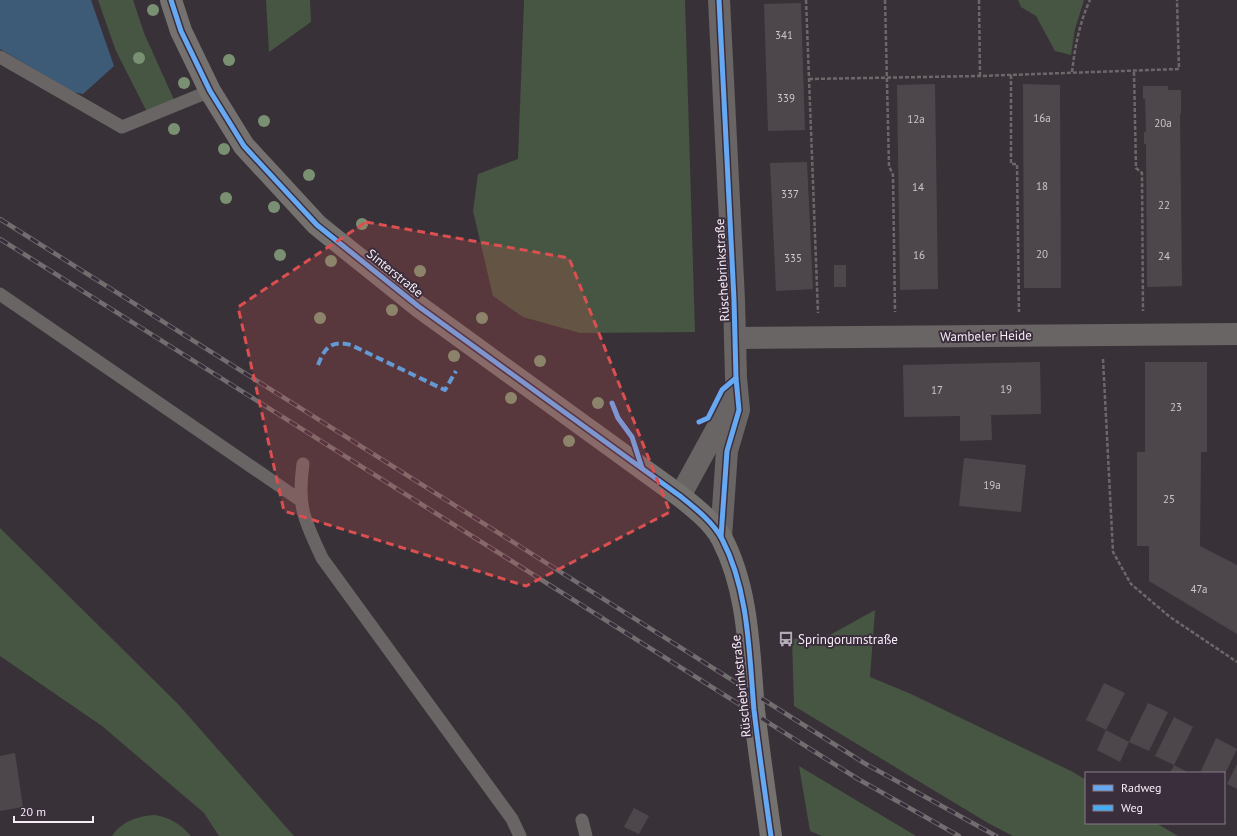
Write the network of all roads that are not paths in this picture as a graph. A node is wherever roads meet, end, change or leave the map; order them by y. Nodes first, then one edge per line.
1 (170, 0) edge
2 (719, 0) edge
3 (0, 57) edge
4 (210, 91) junction
5 (0, 294) edge
6 (1237, 334) edge
7 (736, 338) junction
8 (736, 378) junction
9 (303, 464) dead end
10 (680, 496) junction
11 (300, 500) junction
12 (721, 538) junction
13 (582, 820) dead end
14 (520, 836) edge
15 (586, 836) edge
16 (771, 836) edge

1 - 4 street, Sinterstraße
2 - 7 street, Rüschebrinkstraße
3 - 4 lane
4 - 10 street, Sinterstraße
5 - 11 lane
6 - 7 street, Wambeler Heide
7 - 8 street, Rüschebrinkstraße
8 - 10 street, Rüschebrinkstraße
8 - 12 street, Rüschebrinkstraße
9 - 11 lane
10 - 12 street, Rüschebrinkstraße
11 - 14 lane
12 - 16 street, Rüschebrinkstraße
13 - 15 lane

